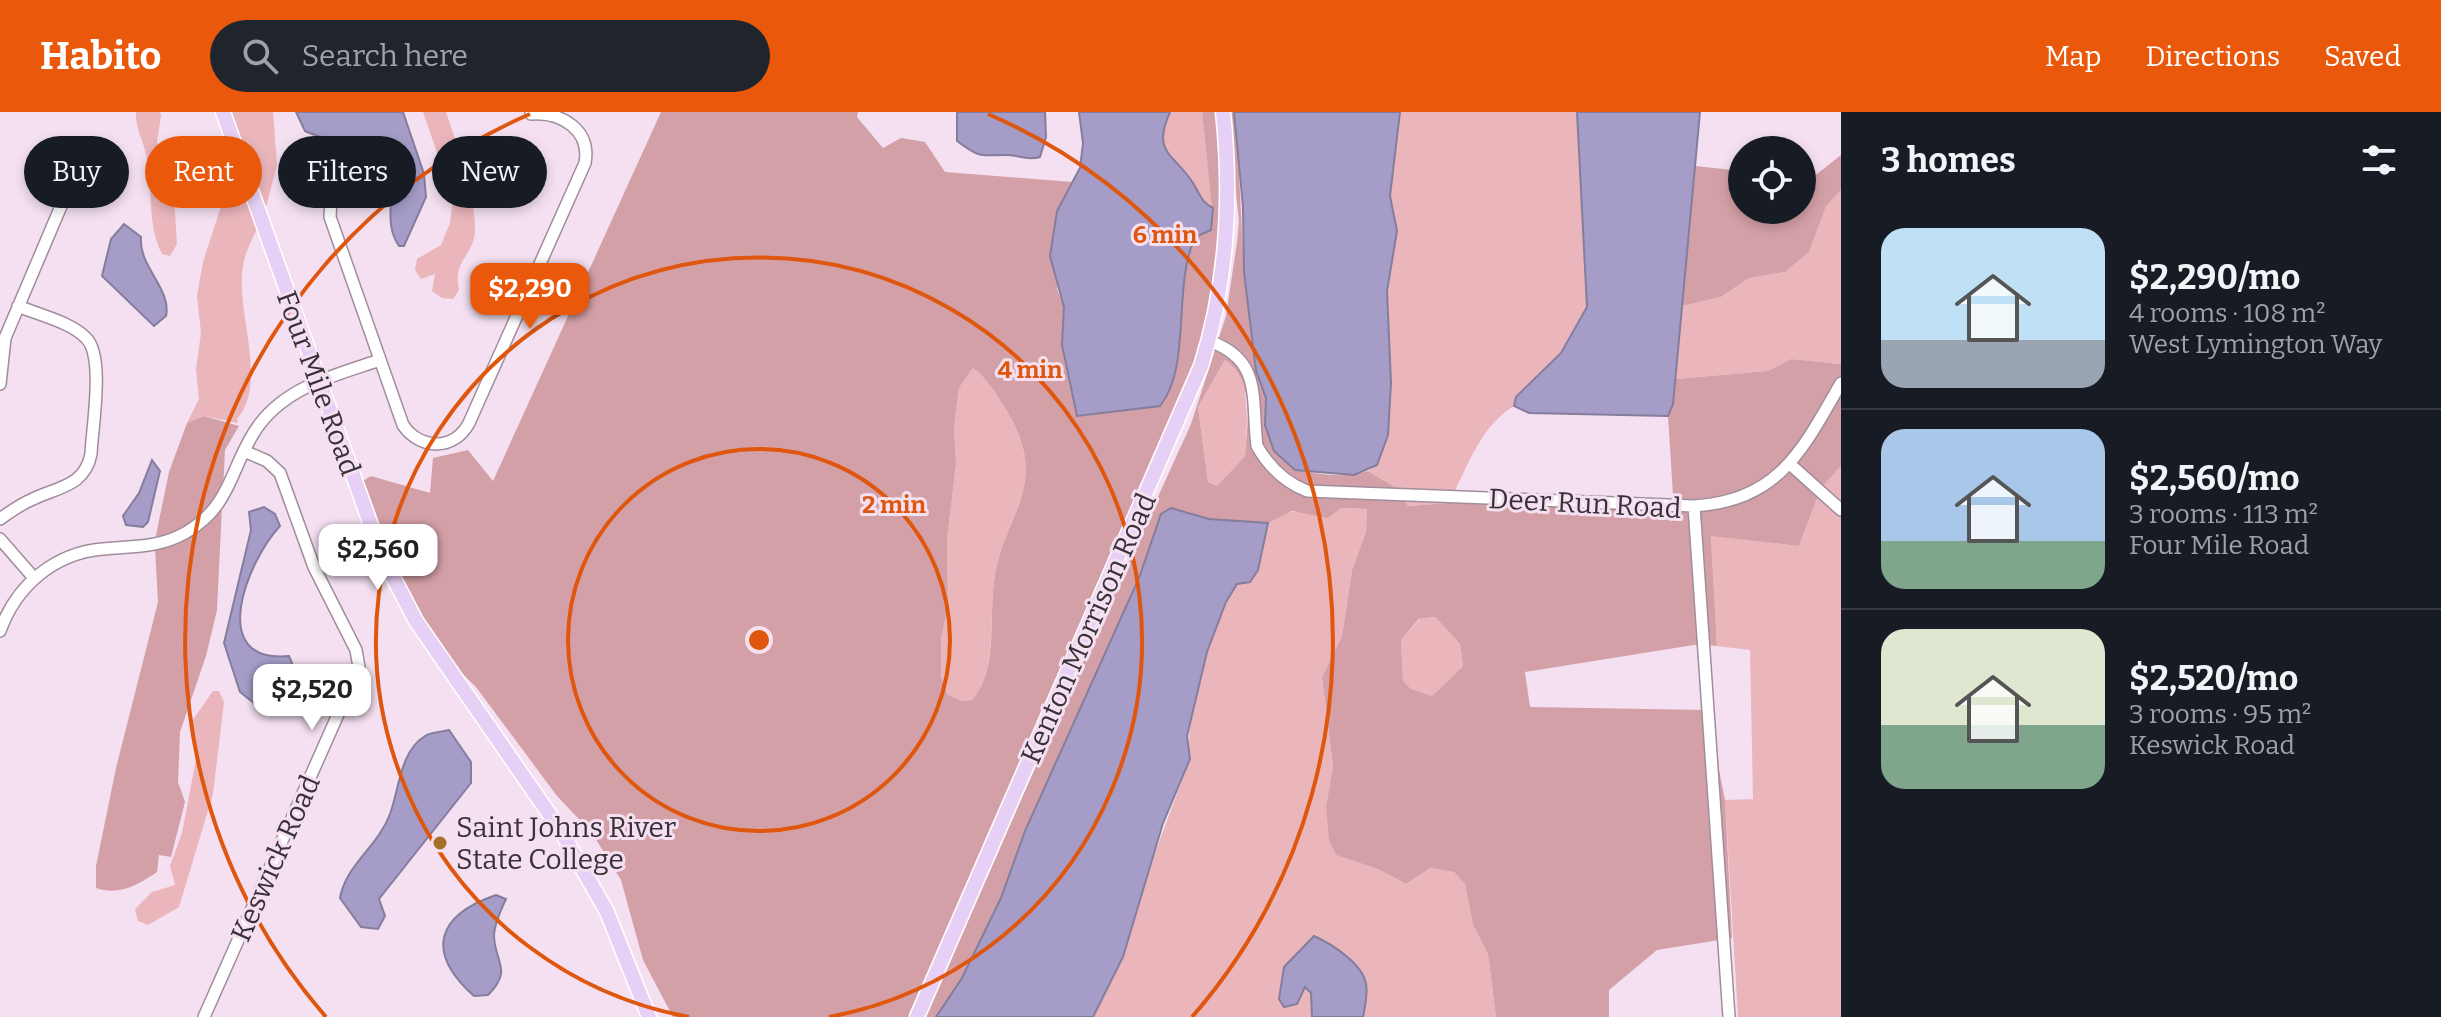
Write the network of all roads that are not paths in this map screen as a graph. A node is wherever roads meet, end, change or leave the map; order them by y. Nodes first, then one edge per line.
1 (223, 112) edge
2 (1223, 112) edge
3 (531, 114) dead end
4 (60, 208) edge
5 (330, 208) edge
6 (18, 306) junction
7 (1209, 341) junction
8 (380, 360) junction
9 (318, 381) junction
10 (1841, 383) edge
11 (0, 384) edge
12 (244, 451) junction
13 (1791, 465) junction
14 (1694, 506) junction
15 (1841, 510) edge
16 (0, 519) edge
17 (0, 539) edge
18 (34, 578) junction
19 (0, 631) edge
20 (204, 1017) edge
21 (649, 1017) edge
22 (917, 1017) edge
23 (1729, 1017) edge

1 - 9 main road, Four Mile Road
2 - 7 main road, Kenton Morrison Road
3 - 8 street
4 - 6 street
5 - 8 street
6 - 11 street
6 - 16 street
7 - 14 street, Deer Run Road
7 - 22 main road, Kenton Morrison Road
8 - 9 street
9 - 12 street
9 - 21 main road, Four Mile Road
10 - 13 street
12 - 18 street
12 - 20 street, Keswick Road
13 - 14 street
13 - 15 street
14 - 23 street, Deer Run Road
17 - 18 street
18 - 19 street

